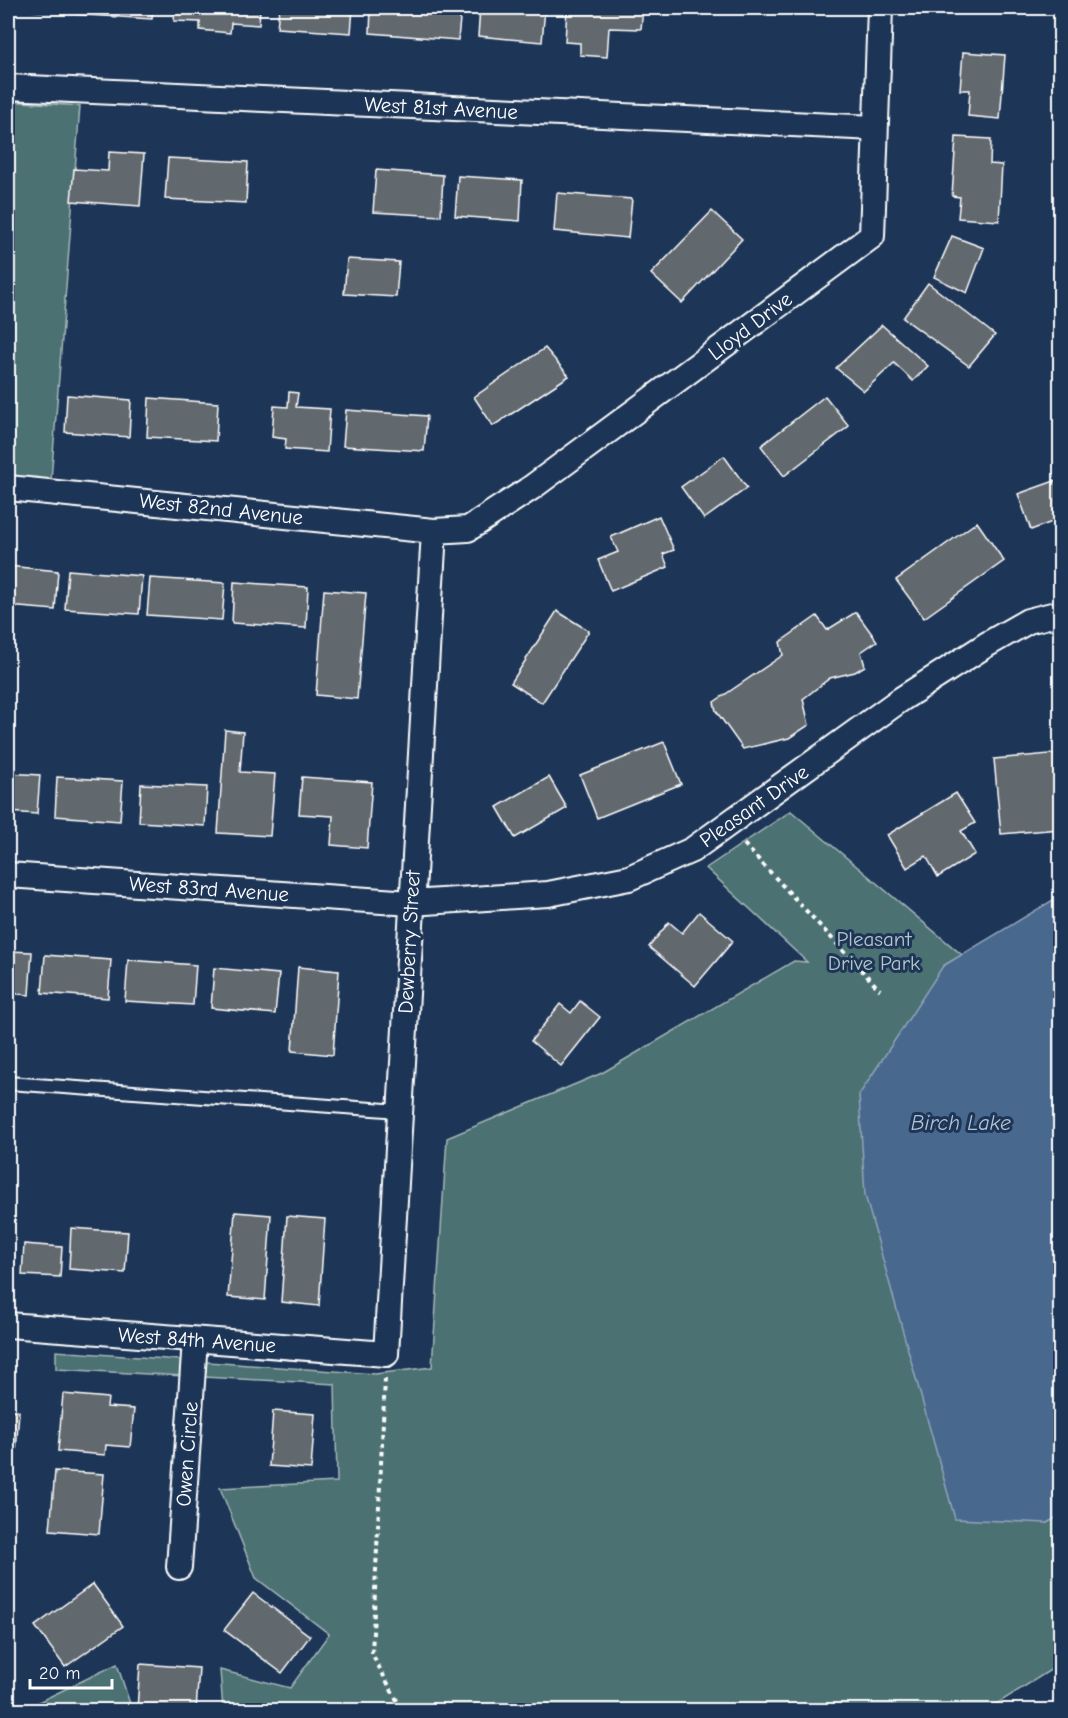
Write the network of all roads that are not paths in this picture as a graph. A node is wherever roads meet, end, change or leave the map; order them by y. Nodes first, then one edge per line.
1 (880, 8) edge
2 (8, 87) edge
3 (875, 128) junction
4 (8, 488) edge
5 (434, 531) junction
6 (1060, 613) edge
7 (8, 875) edge
8 (411, 903) junction
9 (8, 1083) edge
10 (400, 1112) junction
11 (8, 1324) edge
12 (195, 1340) junction
13 (386, 1354) joint
14 (179, 1567) dead end

1 - 3 street, Lloyd Drive
2 - 3 street, West 81st Avenue
3 - 5 street, Lloyd Drive
4 - 5 street, West 82nd Avenue
5 - 8 street, Dewberry Street
6 - 8 street, Pleasant Drive
7 - 8 street, West 83rd Avenue
8 - 10 street, Dewberry Street
9 - 10 lane
10 - 13 street, Dewberry Street
11 - 12 street, West 84th Avenue
12 - 13 street, West 84th Avenue
12 - 14 street, Owen Circle

